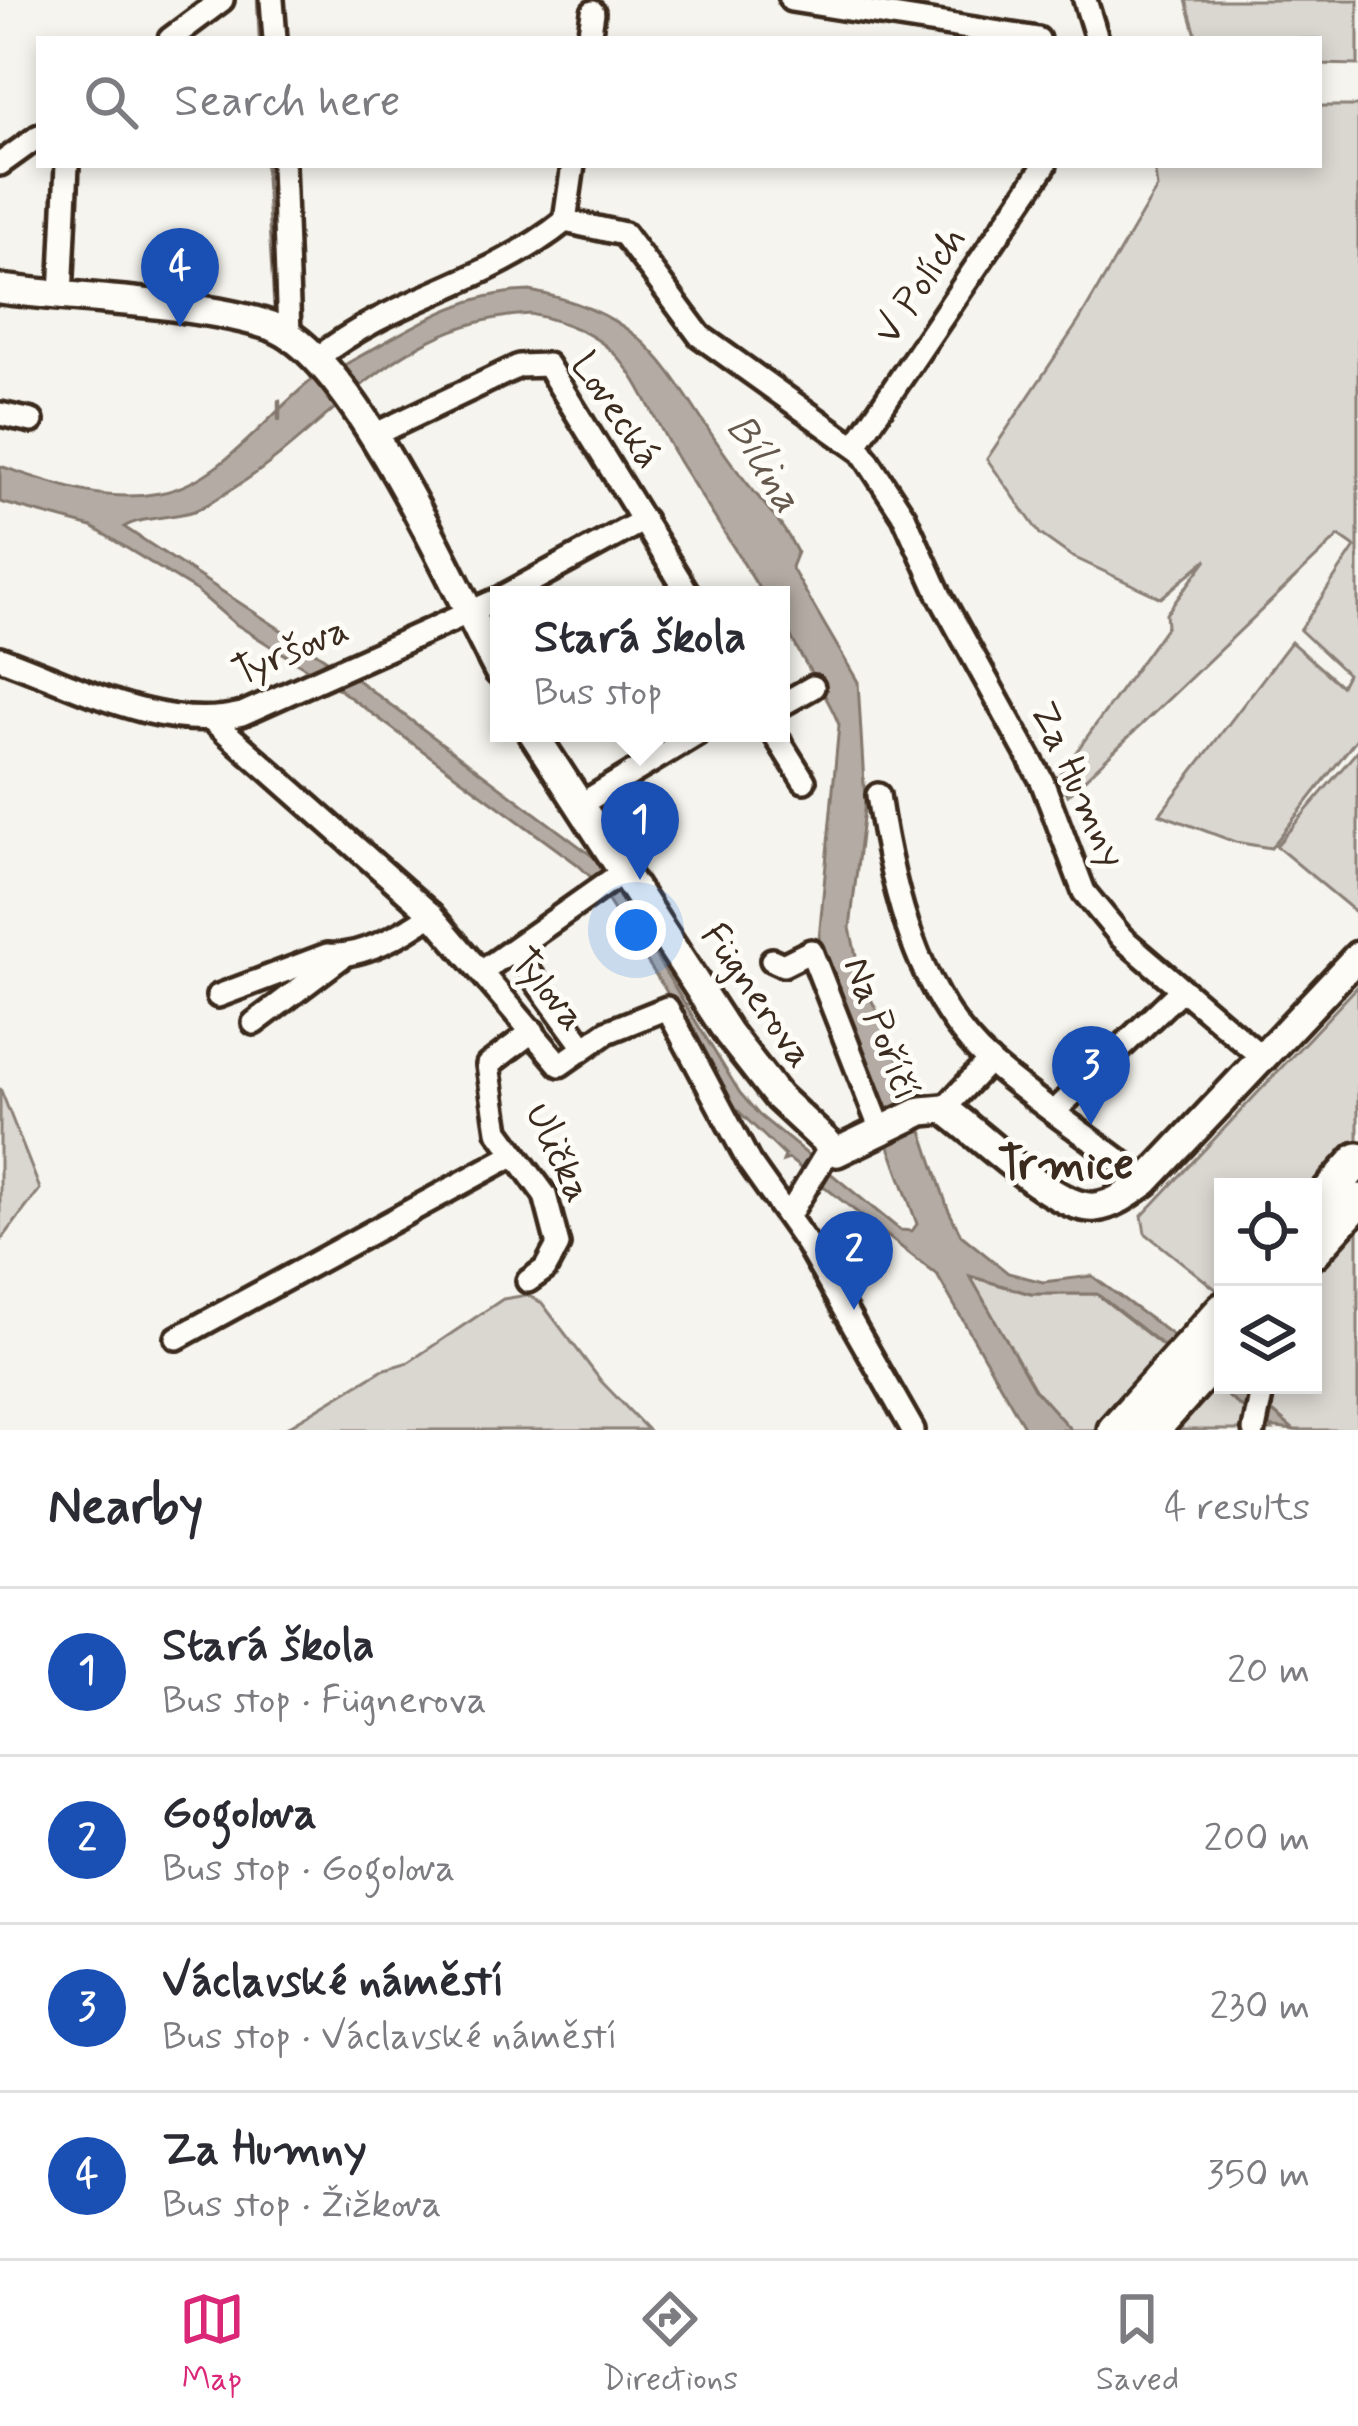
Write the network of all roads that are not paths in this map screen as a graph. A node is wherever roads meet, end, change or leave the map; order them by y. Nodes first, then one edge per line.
1 (222, 0) edge
2 (272, 0) edge
3 (791, 0) edge
4 (1085, 0) edge
5 (593, 12) dead end
6 (174, 36) edge
7 (275, 36) edge
8 (590, 36) edge
9 (1019, 36) edge
10 (1095, 36) edge
11 (36, 138) edge
12 (1, 161) edge
13 (67, 168) edge
14 (283, 168) edge
15 (573, 168) edge
16 (1043, 168) edge
17 (565, 220) junction
18 (0, 289) edge
19 (61, 297) junction
20 (289, 334) junction
21 (323, 362) junction
22 (0, 414) edge
23 (32, 421) dead end
24 (372, 436) junction
25 (855, 446) junction
26 (644, 520) junction
27 (523, 586) edge
28 (684, 586) edge
29 (490, 604) edge
30 (469, 615) junction
31 (490, 654) edge
32 (0, 658) edge
33 (812, 687) dead end
34 (790, 700) edge
35 (213, 721) junction
36 (538, 742) edge
37 (683, 742) edge
38 (780, 742) edge
39 (804, 781) dead end
40 (878, 795) dead end
41 (578, 806) junction
42 (611, 880) junction
43 (431, 914) junction
44 (513, 950) junction
45 (1358, 956) edge
46 (342, 957) junction
47 (772, 960) dead end
48 (484, 970) junction
49 (1181, 990) junction
50 (218, 995) dead end
51 (254, 1023) dead end
52 (532, 1031) junction
53 (584, 1047) junction
54 (1264, 1059) junction
55 (989, 1061) junction
56 (1057, 1109) junction
57 (933, 1110) junction
58 (882, 1133) junction
59 (515, 1154) junction
60 (825, 1155) junction
61 (1358, 1160) edge
62 (1146, 1181) junction
63 (1322, 1200) edge
64 (1358, 1201) edge
65 (789, 1215) junction
66 (1322, 1241) edge
67 (537, 1275) dead end
68 (1214, 1320) edge
69 (177, 1339) dead end
70 (1214, 1361) edge
71 (1260, 1394) edge
72 (913, 1430) edge
73 (1115, 1430) edge
74 (1152, 1430) edge
75 (1254, 1430) edge

1 - 6 street
2 - 7 street
3 - 9 street
4 - 10 street
5 - 8 street
11 - 12 street
13 - 19 street
14 - 20 street
15 - 17 street
16 - 25 street, V Polích
17 - 21 street
17 - 25 street, Za Humny
18 - 19 main road
19 - 20 main road
20 - 21 main road
21 - 24 main road
22 - 23 street
24 - 26 street, Lovecká
24 - 30 main road
25 - 49 street, Za Humny
26 - 27 street, Tyršova
26 - 28 street, Lovecká
29 - 30 street, Tyršova
30 - 31 main road
30 - 35 street, Tyršova
32 - 35 street, Tyršova
33 - 34 street
35 - 43 street, Tylova
36 - 41 main road, Fügnerova
37 - 41 street
38 - 39 street
40 - 55 street
41 - 42 main road, Fügnerova
42 - 44 street
42 - 60 main road, Fügnerova
43 - 46 street
43 - 48 street, Tylova
44 - 48 street
44 - 53 street
45 - 54 main road
46 - 50 street
46 - 51 street
47 - 58 street, Na Poříčí
48 - 52 street, Tylova
49 - 54 street, Za Humny
49 - 56 street
52 - 53 street, Tylova
52 - 59 street, Ulička
53 - 65 street, Tylova
54 - 62 main road
55 - 56 street
55 - 57 street
56 - 62 street
57 - 58 main road
57 - 62 main road
58 - 60 main road
59 - 67 street, Ulička
59 - 69 street
60 - 65 street
61 - 63 highway
64 - 66 highway
65 - 72 street
68 - 73 highway
70 - 74 highway
71 - 75 street

